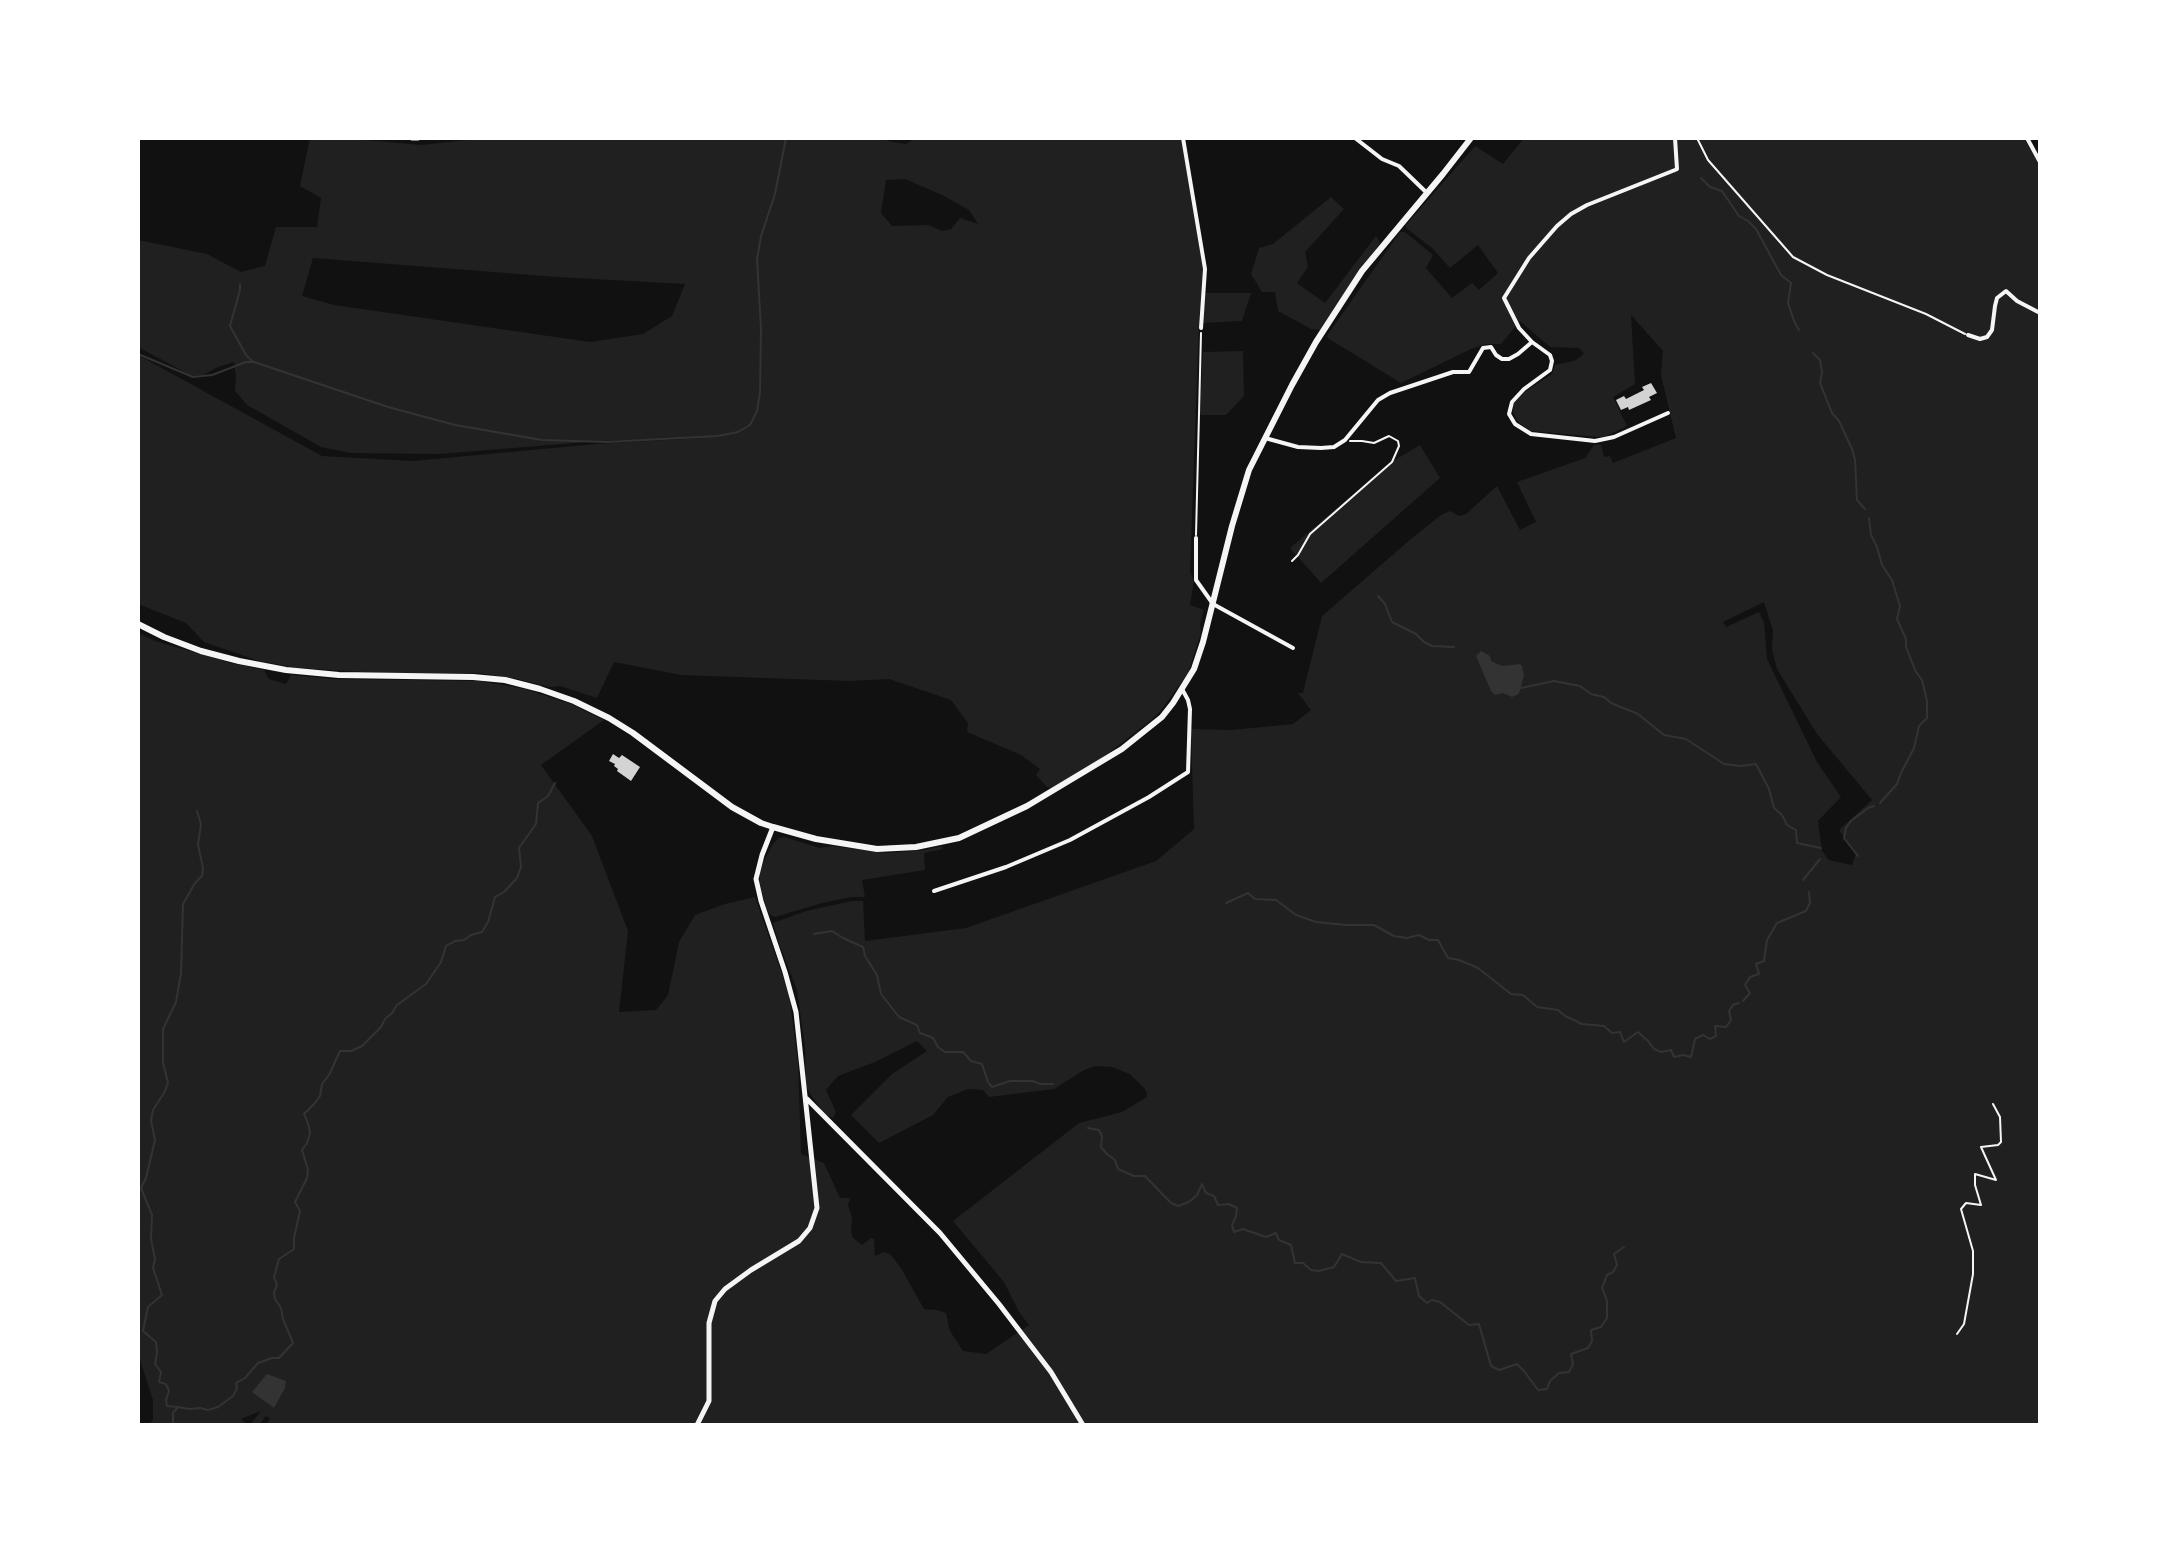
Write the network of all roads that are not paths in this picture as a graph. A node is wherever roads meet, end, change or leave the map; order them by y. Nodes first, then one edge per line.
1 (1183, 138) edge
2 (1355, 138) edge
3 (1471, 138) edge
4 (1675, 138) edge
5 (1697, 138) edge
6 (2027, 138) edge
7 (2040, 162) edge
8 (1427, 193) junction
9 (2040, 313) edge
10 (1201, 328) road end
11 (1968, 335) joint
12 (1532, 342) junction
13 (1668, 413) dead end
14 (1265, 438) junction
15 (1196, 538) road end
16 (1213, 604) junction
17 (138, 624) edge
18 (1293, 648) dead end
19 (1182, 689) junction
20 (773, 827) junction
21 (934, 891) dead end
22 (806, 1098) junction
23 (697, 1425) edge
24 (1083, 1425) edge

1 - 10 street
2 - 8 street
3 - 8 main road
4 - 12 street
5 - 11 lane
6 - 7 street
8 - 14 main road
9 - 11 street
12 - 13 street
12 - 14 street
14 - 16 main road
15 - 16 street
16 - 18 street
16 - 19 main road
17 - 20 main road
19 - 20 main road
19 - 21 street
20 - 22 street
22 - 23 street
22 - 24 street

